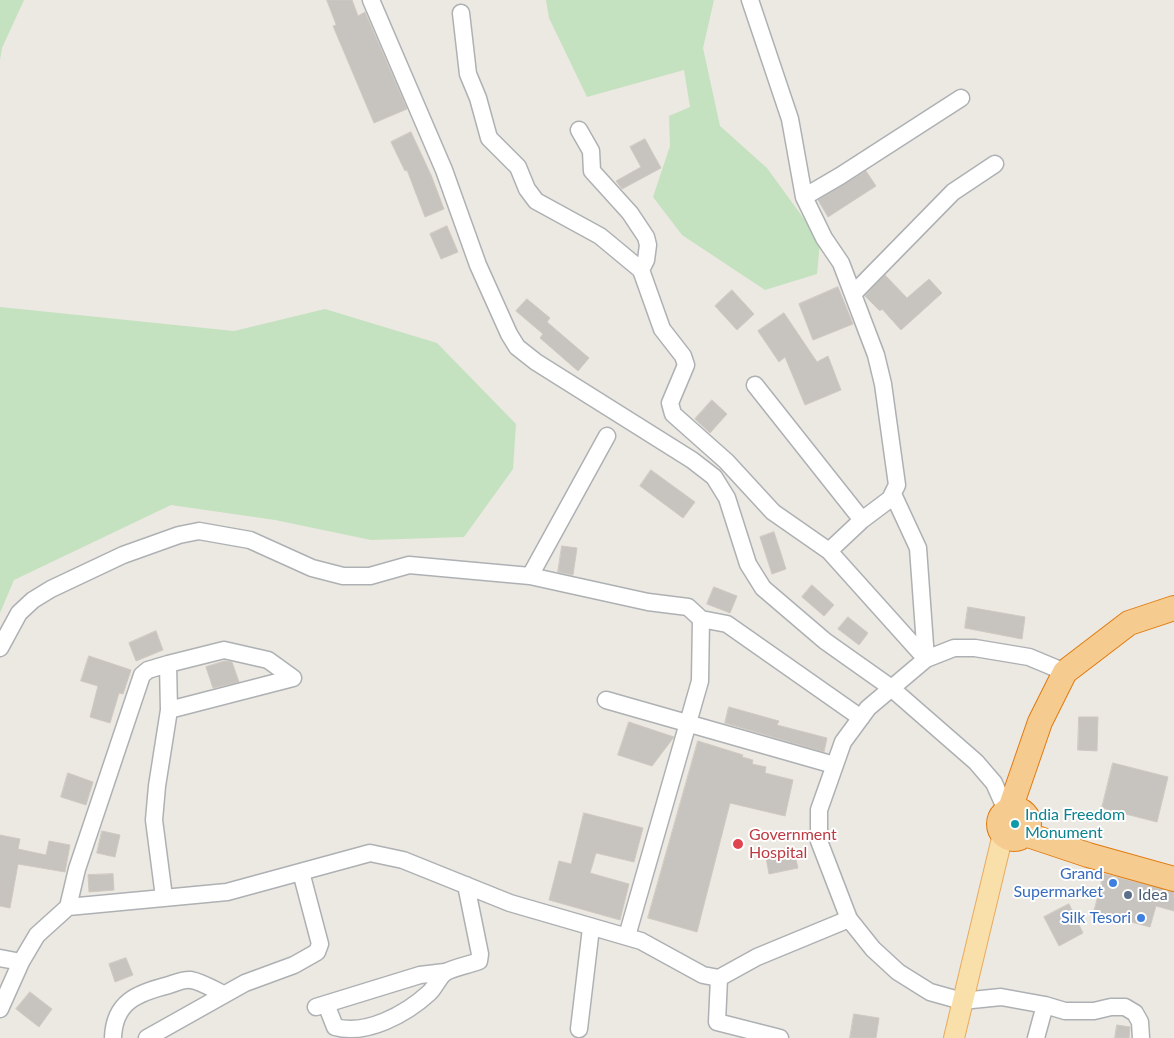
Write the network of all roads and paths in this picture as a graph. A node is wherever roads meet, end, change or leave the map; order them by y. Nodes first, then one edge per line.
1 (372, 0) edge
2 (750, 0) edge
3 (461, 13) dead end
4 (961, 98) dead end
5 (580, 130) dead end
6 (995, 164) dead end
7 (804, 197) junction
8 (641, 270) junction
9 (854, 293) junction
10 (755, 385) dead end
11 (607, 436) dead end
12 (893, 494) junction
13 (862, 520) junction
14 (829, 551) junction
15 (530, 576) junction
16 (1174, 608) edge
17 (701, 619) junction
18 (0, 648) edge
19 (926, 659) junction
20 (168, 664) junction
21 (1065, 672) junction
22 (890, 688) junction
23 (606, 700) dead end
24 (169, 710) junction
25 (861, 718) junction
26 (688, 723) junction
27 (834, 765) junction
28 (1016, 823) junction
29 (1174, 864) edge
30 (302, 872) junction
31 (1174, 879) edge
32 (466, 885) junction
33 (164, 897) junction
34 (68, 907) junction
35 (849, 919) junction
36 (591, 928) junction
37 (626, 936) junction
38 (0, 958) edge
39 (21, 962) junction
40 (445, 972) junction
41 (719, 978) junction
42 (223, 994) junction
43 (962, 1001) junction
44 (1044, 1005) junction
45 (0, 1009) edge
46 (579, 1029) dead end
47 (113, 1038) edge
48 (147, 1038) edge
49 (780, 1038) edge
50 (954, 1038) edge
51 (1036, 1038) edge
52 (1141, 1038) edge

1 - 22 street
2 - 7 street
3 - 8 street
4 - 7 street
5 - 8 street
6 - 9 street
7 - 9 street
8 - 14 street
9 - 12 street
10 - 13 street
11 - 15 street
12 - 13 street
12 - 19 street
13 - 14 street
14 - 19 street
15 - 17 street
15 - 18 street
16 - 21 highway
17 - 25 street
17 - 26 street
19 - 21 street
19 - 22 street
20 - 24 street
20 - 24 street
20 - 34 street
21 - 28 highway
22 - 25 street
22 - 28 street
23 - 26 street
24 - 33 street
25 - 27 street
26 - 27 street
26 - 37 street
27 - 35 street
28 - 29 highway
28 - 31 highway
28 - 43 main road
30 - 32 street
30 - 33 street
30 - 42 street
32 - 36 street
32 - 40 street
33 - 34 street
34 - 39 street
35 - 41 street
35 - 43 street
36 - 37 street
36 - 46 street
37 - 41 street
38 - 39 street
39 - 45 street
40 - 40 street
41 - 49 street
42 - 47 street
42 - 48 street
43 - 44 street
43 - 50 main road
44 - 51 street
44 - 52 street

